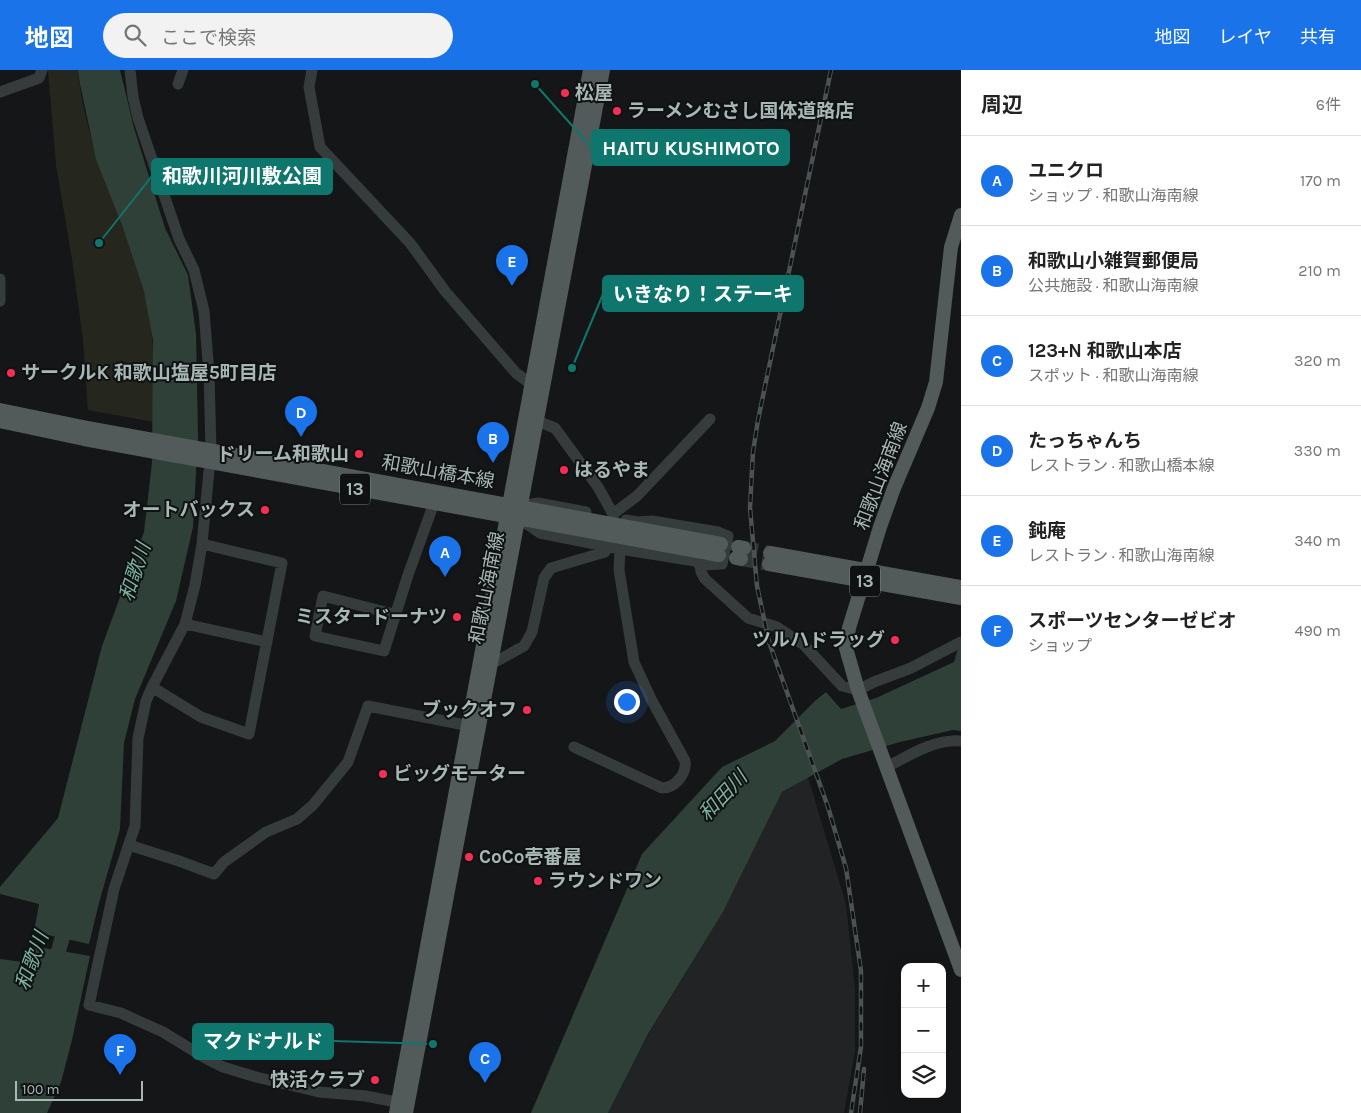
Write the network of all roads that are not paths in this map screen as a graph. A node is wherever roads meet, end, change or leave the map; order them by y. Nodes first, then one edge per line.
1 (42, 70) edge
2 (130, 70) edge
3 (183, 70) edge
4 (312, 70) edge
5 (590, 70) edge
6 (603, 70) edge
7 (178, 84) dead end
8 (0, 92) edge
9 (961, 216) edge
10 (0, 279) edge
11 (0, 301) edge
12 (538, 386) junction
13 (0, 410) edge
14 (528, 418) junction
15 (710, 419) dead end
16 (0, 421) edge
17 (84, 433) junction
18 (207, 455) junction
19 (434, 503) junction
20 (514, 511) junction
21 (613, 516) junction
22 (202, 544) junction
23 (614, 548) junction
24 (720, 549) dead end
25 (770, 558) tunnel mouth
26 (700, 565) junction
27 (865, 576) junction
28 (961, 587) edge
29 (961, 598) edge
30 (397, 615) junction
31 (186, 624) junction
32 (267, 642) junction
33 (956, 645) edge
34 (487, 659) junction
35 (152, 687) junction
36 (859, 693) junction
37 (473, 727) junction
38 (961, 741) edge
39 (574, 747) dead end
40 (885, 761) junction
41 (129, 845) junction
42 (961, 970) edge
43 (402, 1108) edge

1 - 8 street
2 - 18 street
3 - 7 street
4 - 12 street
5 - 12 main road, 和歌山海南線
6 - 12 main road, 和歌山海南線
9 - 27 main road, 和歌山海南線
10 - 11 street
12 - 14 main road, 和歌山海南線
13 - 17 main road, 和歌山橋本線 / 13
14 - 20 main road, 和歌山海南線
14 - 21 street
15 - 21 street
16 - 17 main road, 和歌山橋本線 / 13
17 - 18 main road, 和歌山橋本線 / 13
18 - 19 main road, 和歌山橋本線 / 13
18 - 20 main road, 和歌山橋本線 / 13
18 - 22 street
19 - 20 main road, 和歌山橋本線 / 13
19 - 30 street
20 - 21 street
20 - 23 street
20 - 24 main road, 和歌山橋本線 / 13
20 - 34 main road, 和歌山海南線
21 - 26 street
22 - 31 street
22 - 32 street
23 - 26 street
23 - 34 street
23 - 39 street
25 - 27 main road, 13
26 - 36 street
27 - 28 main road, 13
27 - 29 main road, 13
27 - 36 main road, 和歌山海南線
30 - 30 street
31 - 32 street
31 - 35 street
32 - 35 street
33 - 36 street
34 - 37 main road, 和歌山海南線
35 - 41 street
36 - 40 main road, 和歌山海南線
37 - 41 street
37 - 43 main road, 和歌山海南線
38 - 40 street
40 - 42 main road, 和歌山海南線
41 - 43 street

